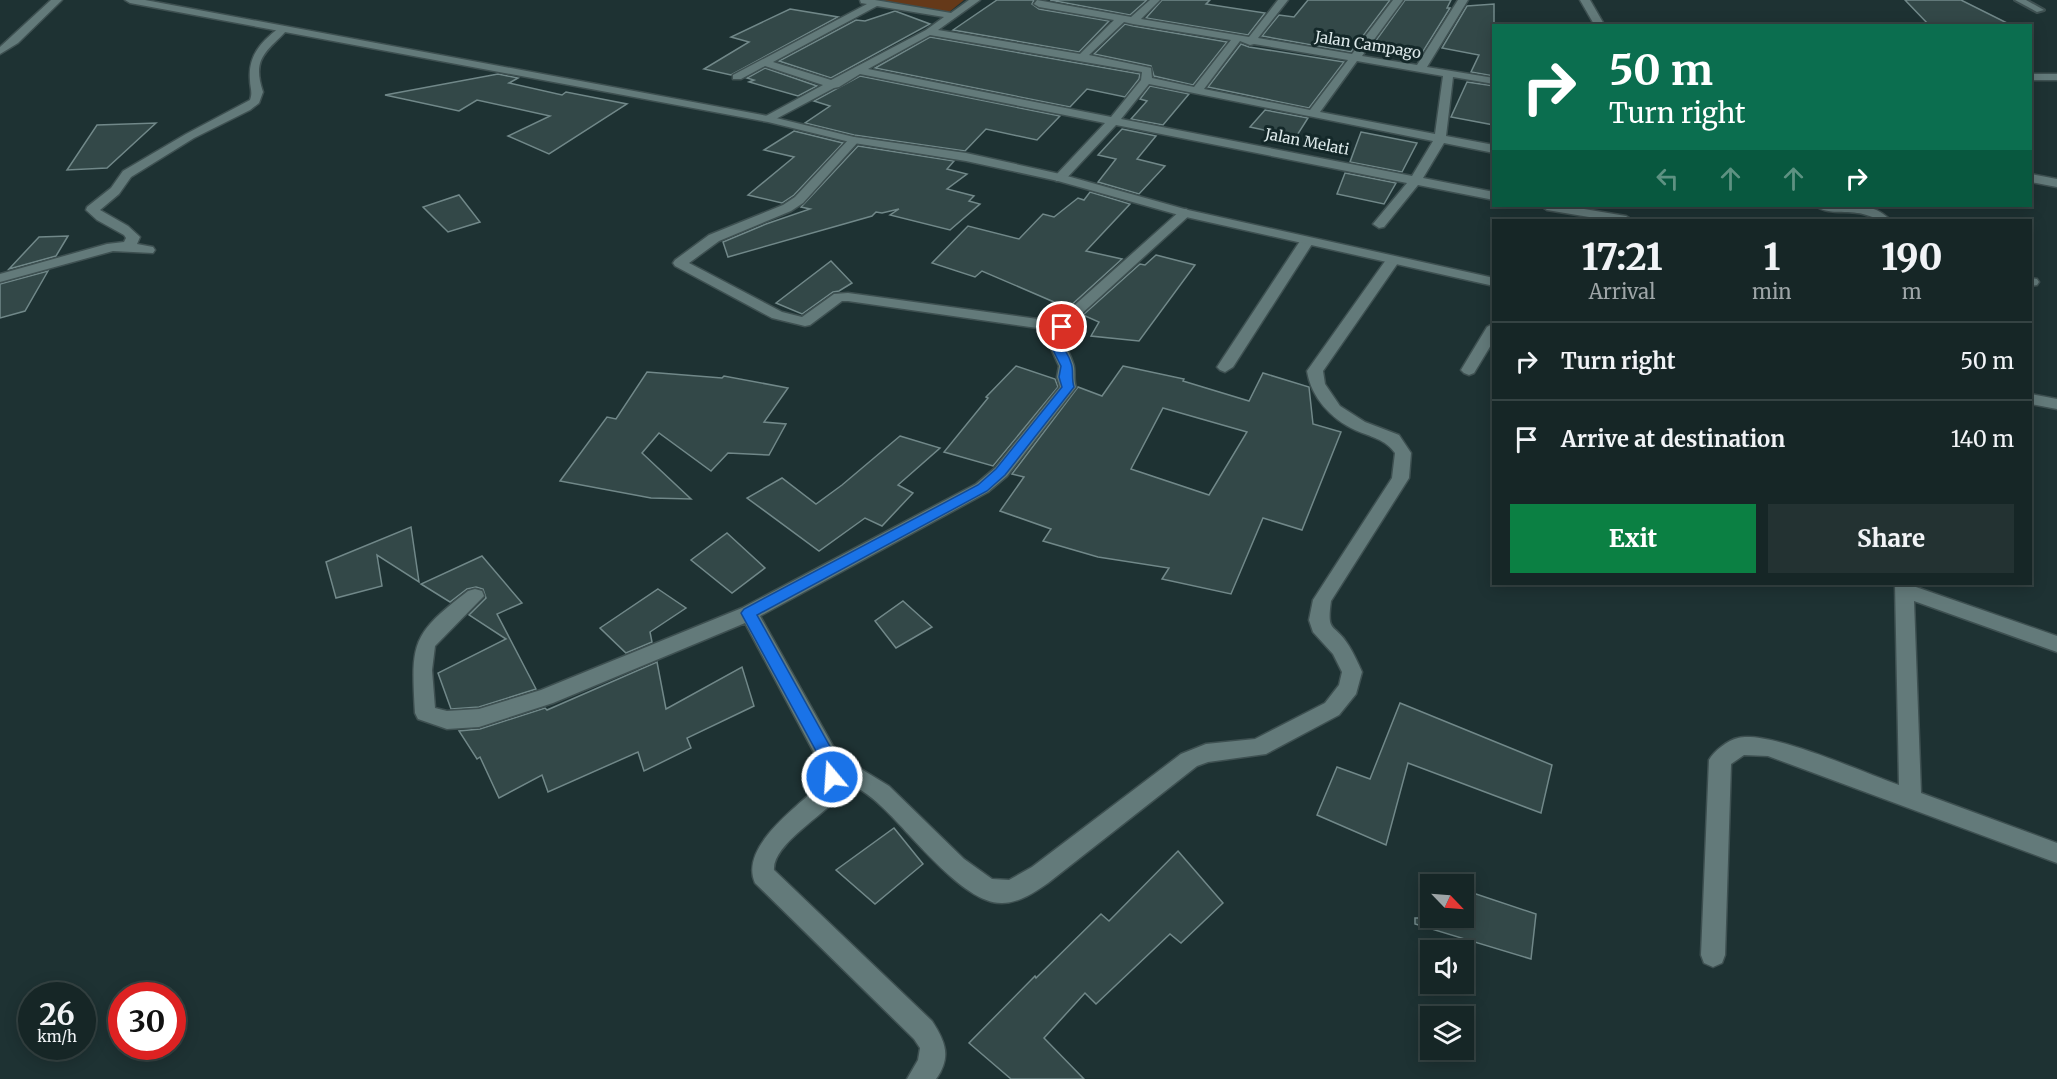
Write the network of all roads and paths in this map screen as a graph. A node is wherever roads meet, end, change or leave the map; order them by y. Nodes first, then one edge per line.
1 (57, 0) edge
2 (130, 0) edge
3 (855, 0) edge
4 (975, 0) edge
5 (1042, 0) edge
6 (1155, 0) edge
7 (1283, 0) edge
8 (1398, 0) edge
9 (1463, 0) edge
10 (1585, 0) edge
11 (2019, 0) edge
12 (876, 3) junction
13 (2040, 10) dead end
14 (954, 16) junction
15 (1121, 19) junction
16 (1133, 21) junction
17 (1599, 24) edge
18 (283, 29) junction
19 (929, 32) junction
20 (1237, 39) junction
21 (1250, 42) junction
22 (0, 51) edge
23 (1082, 57) junction
24 (1355, 58) junction
25 (763, 62) junction
26 (1420, 69) junction
27 (861, 71) junction
28 (1449, 74) junction
29 (737, 77) dead end
30 (2032, 77) edge
31 (2057, 77) edge
32 (1146, 80) junction
33 (1492, 81) edge
34 (835, 85) junction
35 (1197, 91) junction
36 (1314, 112) junction
37 (768, 119) junction
38 (1114, 120) junction
39 (1440, 139) junction
40 (854, 140) junction
41 (1492, 148) edge
42 (1060, 178) junction
43 (2032, 178) edge
44 (1415, 181) junction
45 (2057, 183) edge
46 (1492, 195) edge
47 (1553, 207) edge
48 (1831, 207) edge
49 (1186, 213) junction
50 (1620, 219) edge
51 (1883, 219) edge
52 (1379, 224) dead end
53 (1307, 241) junction
54 (129, 246) junction
55 (148, 250) dead end
56 (1393, 260) junction
57 (0, 278) edge
58 (1492, 282) edge
59 (1062, 327) junction
60 (1492, 330) edge
61 (1225, 367) dead end
62 (1469, 370) dead end
63 (2032, 399) edge
64 (2057, 404) edge
65 (1904, 587) edge
66 (475, 596) dead end
67 (749, 613) junction
68 (2057, 644) edge
69 (830, 761) junction
70 (1910, 799) junction
71 (2057, 854) edge
72 (1713, 955) dead end
73 (920, 1079) edge

1 - 22 street
2 - 18 street
3 - 12 street
4 - 14 street
5 - 15 street, Jalan Campago
6 - 16 street
7 - 21 street
8 - 24 street
9 - 26 street
10 - 17 street
11 - 13 lane
12 - 14 street
12 - 25 street
14 - 19 street
15 - 16 street, Jalan Campago
15 - 23 street
16 - 20 street, Jalan Campago
18 - 37 street
18 - 54 street
19 - 23 street
19 - 27 street
20 - 21 street, Jalan Campago
20 - 35 street
21 - 24 street, Jalan Campago
23 - 32 street
24 - 26 street, Jalan Campago
24 - 36 street
25 - 29 street
25 - 34 street
26 - 28 street, Jalan Campago
27 - 34 street
27 - 38 street, Jalan Melati
28 - 33 street, Jalan Campago
28 - 39 street
30 - 31 street
32 - 35 street
32 - 38 street
34 - 37 street
35 - 36 street
36 - 39 street
37 - 40 street
38 - 42 street
38 - 44 street, Jalan Melati
39 - 41 street
39 - 44 street
40 - 42 street
40 - 59 street
42 - 49 street
43 - 45 street
44 - 46 street, Jalan Melati
44 - 52 street
47 - 50 street
48 - 51 street
49 - 53 street
49 - 59 street
53 - 56 street
53 - 61 street
54 - 55 street
54 - 57 street
56 - 58 street
56 - 69 street
59 - 67 street
60 - 62 street
63 - 64 street
65 - 68 street
65 - 70 street
66 - 67 street
67 - 69 street
69 - 73 street
70 - 71 street
70 - 72 street

